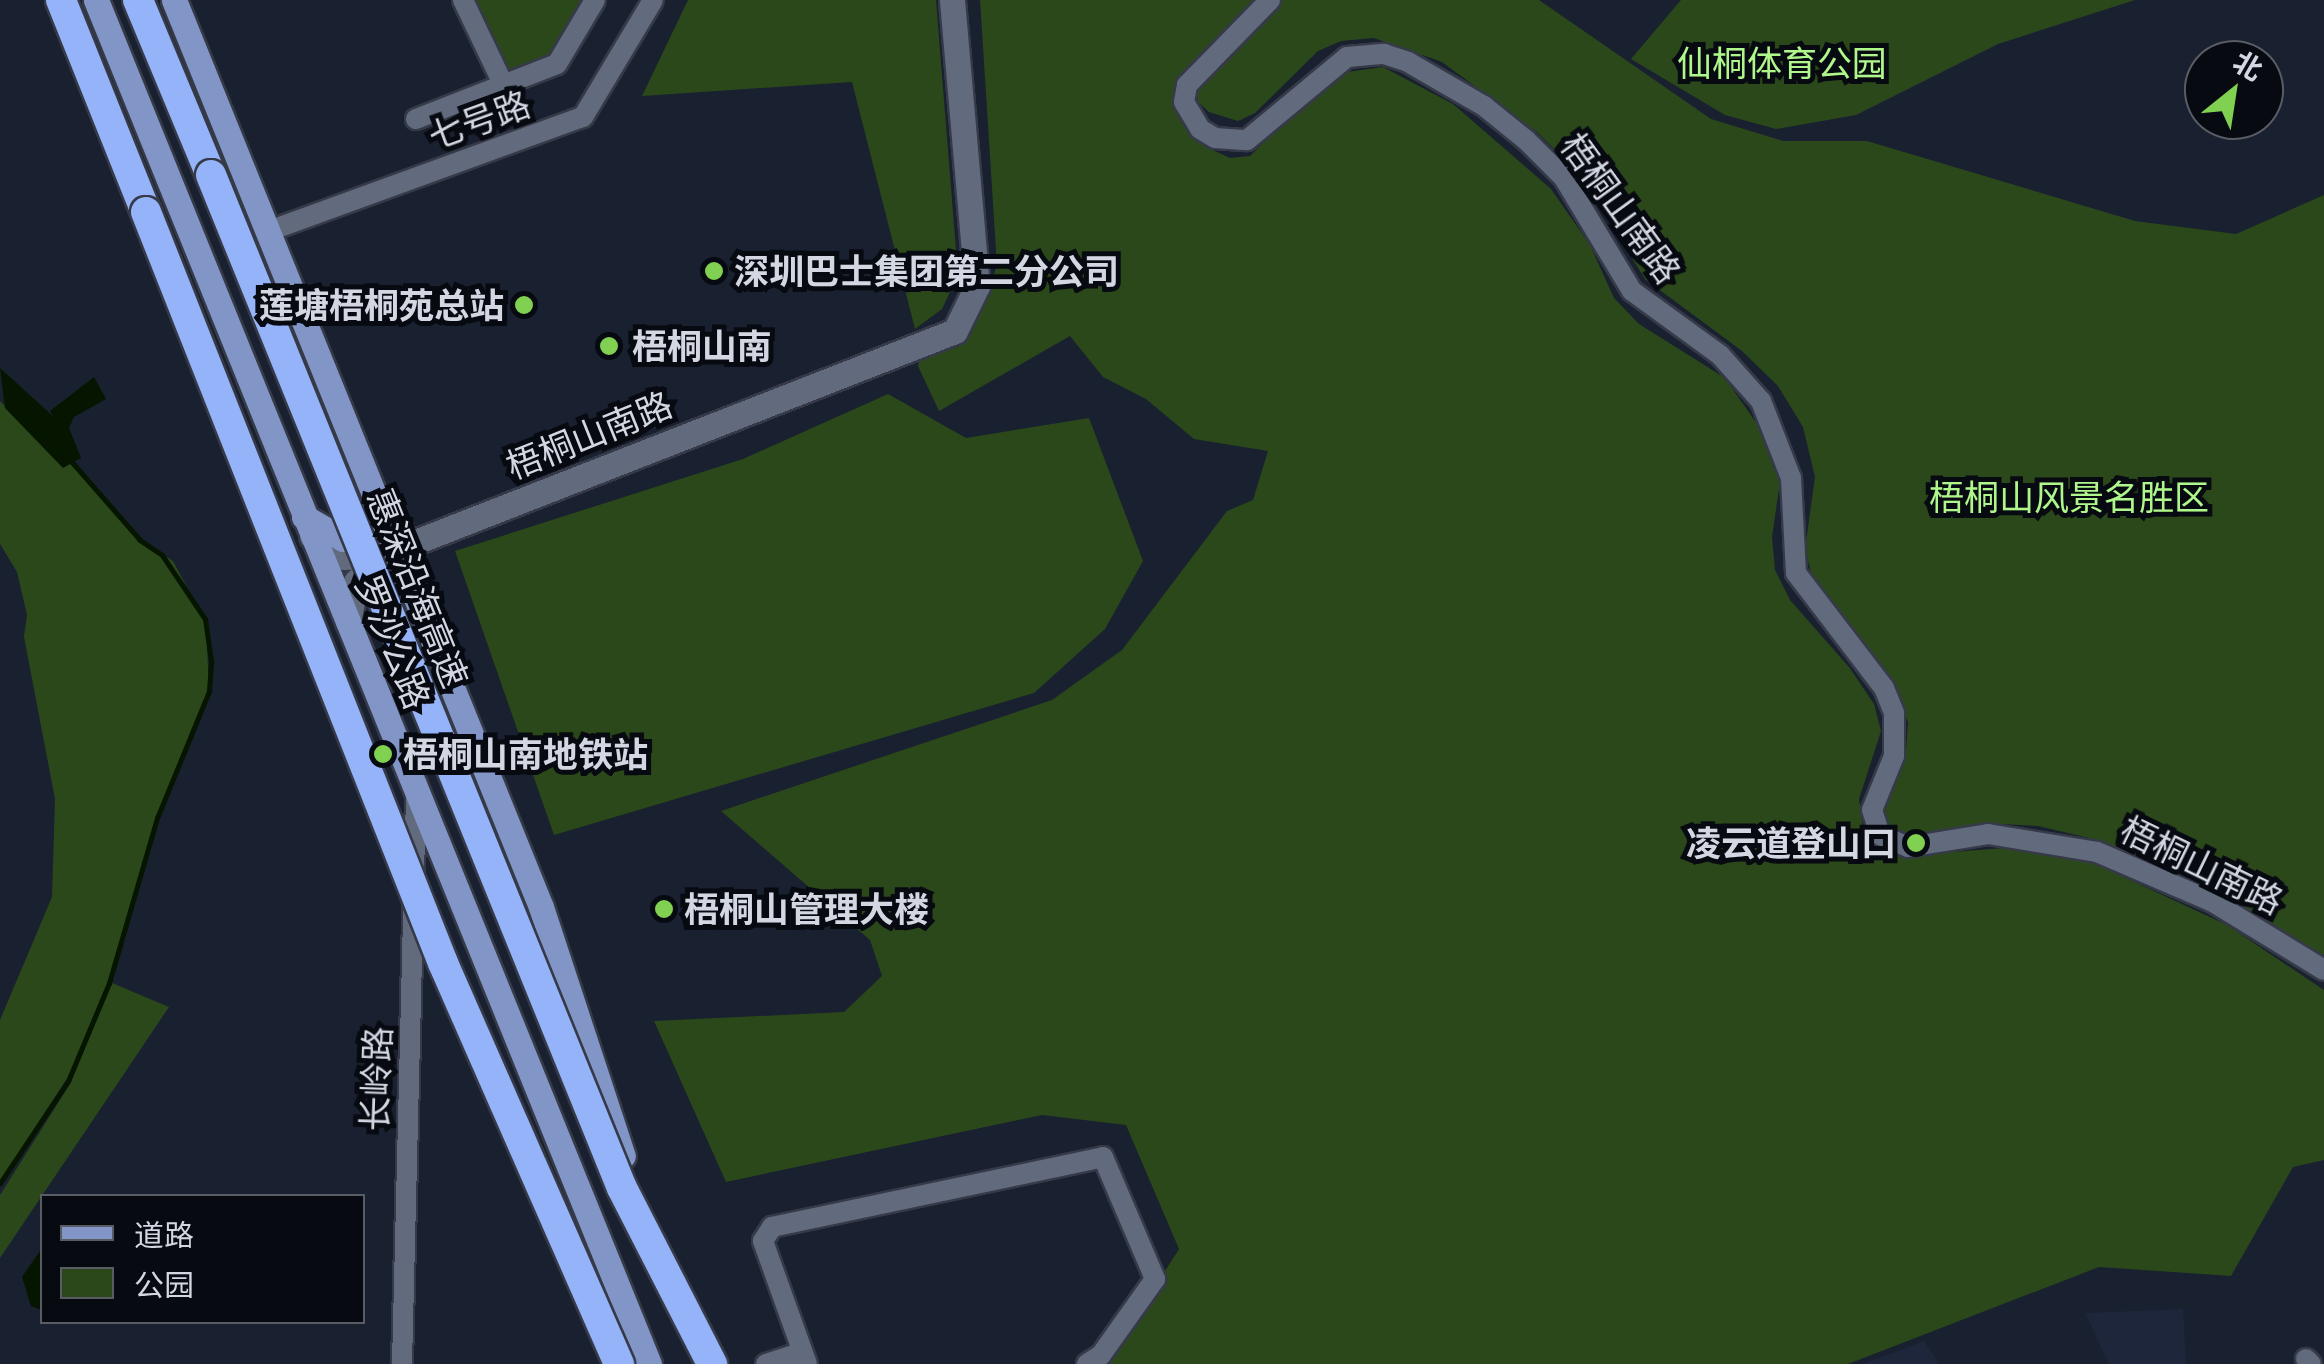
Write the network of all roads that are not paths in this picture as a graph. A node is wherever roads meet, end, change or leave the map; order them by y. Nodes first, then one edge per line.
1 (60, 0) edge
2 (96, 0) edge
3 (138, 0) edge
4 (174, 0) edge
5 (462, 0) edge
6 (595, 0) edge
7 (654, 0) edge
8 (952, 0) edge
9 (1270, 0) edge
10 (504, 86) junction
11 (416, 119) dead end
12 (268, 231) junction
13 (377, 494) junction
14 (308, 526) junction
15 (391, 551) junction
16 (352, 592) junction
17 (424, 610) junction
18 (348, 622) junction
19 (416, 795) junction
20 (2324, 970) edge
21 (805, 1358) edge
22 (402, 1364) edge
23 (619, 1364) edge
24 (649, 1364) edge
25 (695, 1364) edge
26 (712, 1364) edge
27 (766, 1364) edge
28 (1087, 1364) edge

1 - 23 highway, bridge
2 - 14 main road, 罗沙公路
3 - 26 highway, 惠深沿海高速, bridge
4 - 12 main road, 罗沙公路
5 - 10 street
6 - 10 street
7 - 12 street, 七号路
8 - 15 street, 梧桐山南路
9 - 20 street, 梧桐山南路
10 - 11 street
12 - 13 main road, 罗沙公路
13 - 14 main road
13 - 15 main road, 罗沙公路
14 - 15 street, 梧桐山南路
14 - 18 main road, 罗沙公路
15 - 16 street, 梧桐山南路
15 - 17 main road, 罗沙公路
16 - 17 main road
16 - 18 street
17 - 25 main road, 罗沙公路
18 - 19 main road, 罗沙公路
19 - 22 street, 长岭路
19 - 24 main road, 罗沙公路
21 - 27 street
21 - 28 street

